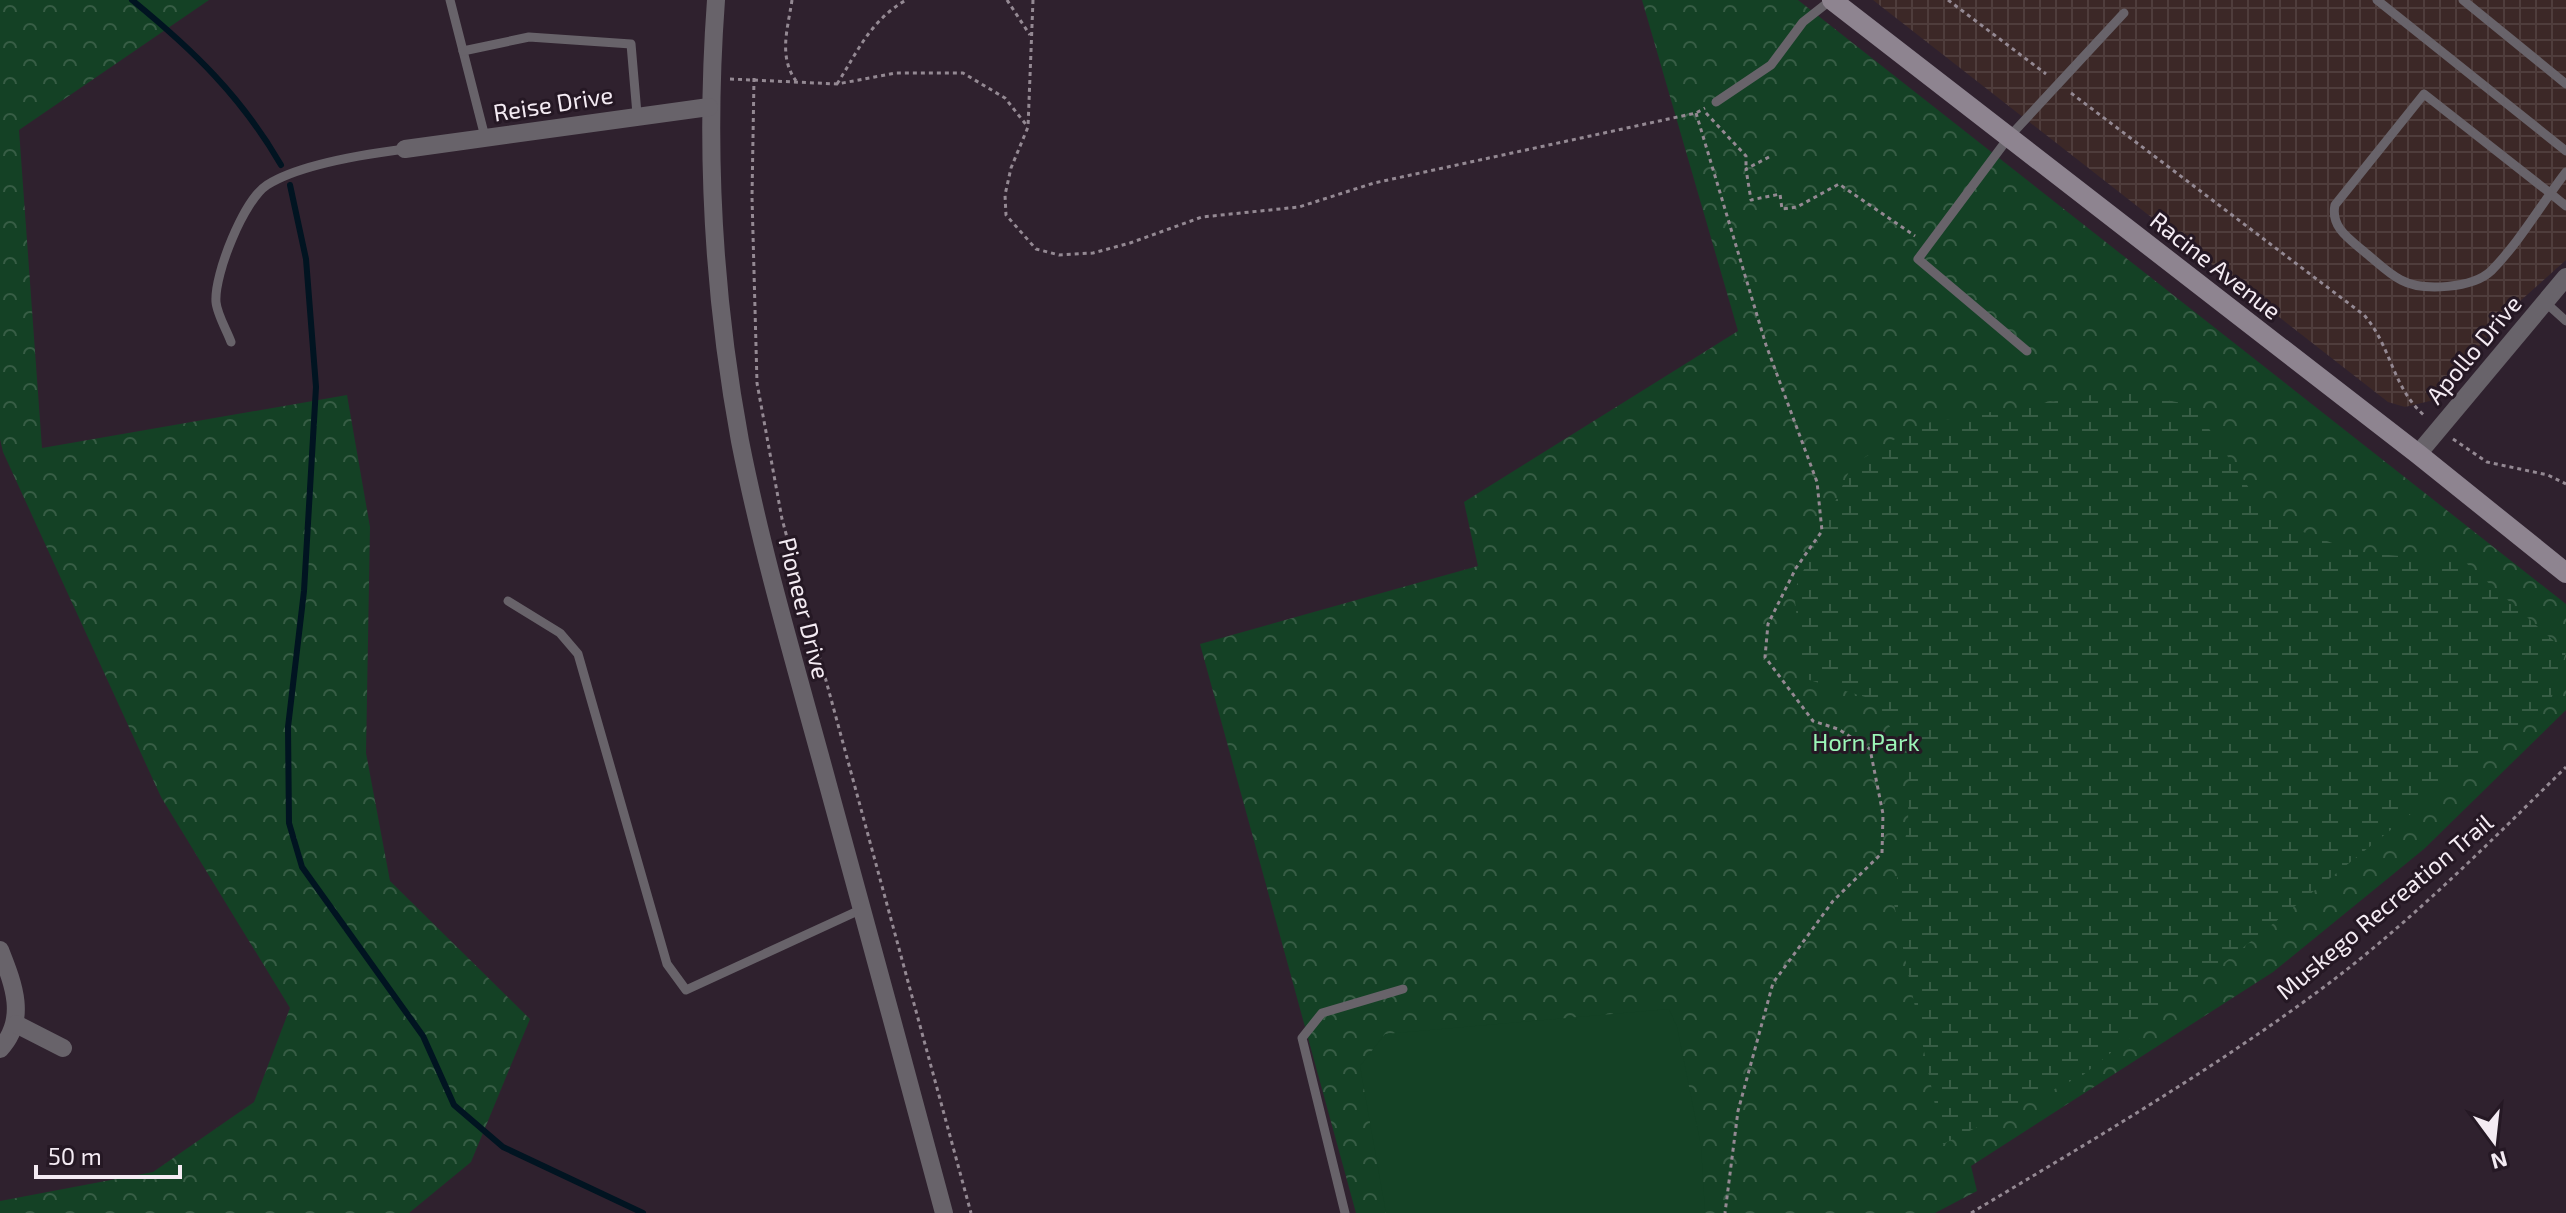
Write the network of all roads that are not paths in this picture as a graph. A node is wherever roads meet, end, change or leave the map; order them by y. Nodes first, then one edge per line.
1 (450, 0) edge
2 (716, 0) edge
3 (1832, 0) edge
4 (2377, 0) edge
5 (2463, 0) edge
6 (2124, 13) dead end
7 (463, 51) junction
8 (2566, 84) edge
9 (1716, 102) road end
10 (709, 107) junction
11 (637, 114) junction
12 (485, 137) junction
13 (2009, 137) junction
14 (405, 149) joint
15 (2566, 151) edge
16 (2566, 172) edge
17 (2550, 193) junction
18 (2566, 206) edge
19 (2566, 277) edge
20 (2545, 302) junction
21 (2566, 321) edge
22 (231, 342) dead end
23 (2027, 351) dead end
24 (2418, 454) junction
25 (2566, 573) edge
26 (508, 601) dead end
27 (862, 909) junction
28 (0, 950) edge
29 (1403, 989) dead end
30 (16, 1024) junction
31 (63, 1048) dead end
32 (0, 1049) edge
33 (944, 1213) edge
34 (1345, 1213) edge

1 - 7 lane
2 - 10 street, Pioneer Drive
3 - 9 lane
3 - 13 main road, Racine Avenue
4 - 15 lane
5 - 8 lane
6 - 13 lane
7 - 11 lane
7 - 12 lane
10 - 11 street, Reise Drive
10 - 27 street, Pioneer Drive
11 - 12 street, Reise Drive
12 - 14 street, Reise Drive
13 - 23 lane
13 - 24 main road, Racine Avenue
14 - 22 lane
16 - 17 lane
17 - 17 lane
17 - 18 lane
19 - 20 street, Apollo Drive
20 - 21 lane
20 - 24 street, Apollo Drive
24 - 25 main road, Racine Avenue
26 - 27 lane
27 - 33 street, Pioneer Drive
28 - 30 street
29 - 34 lane
30 - 31 street
30 - 32 street

